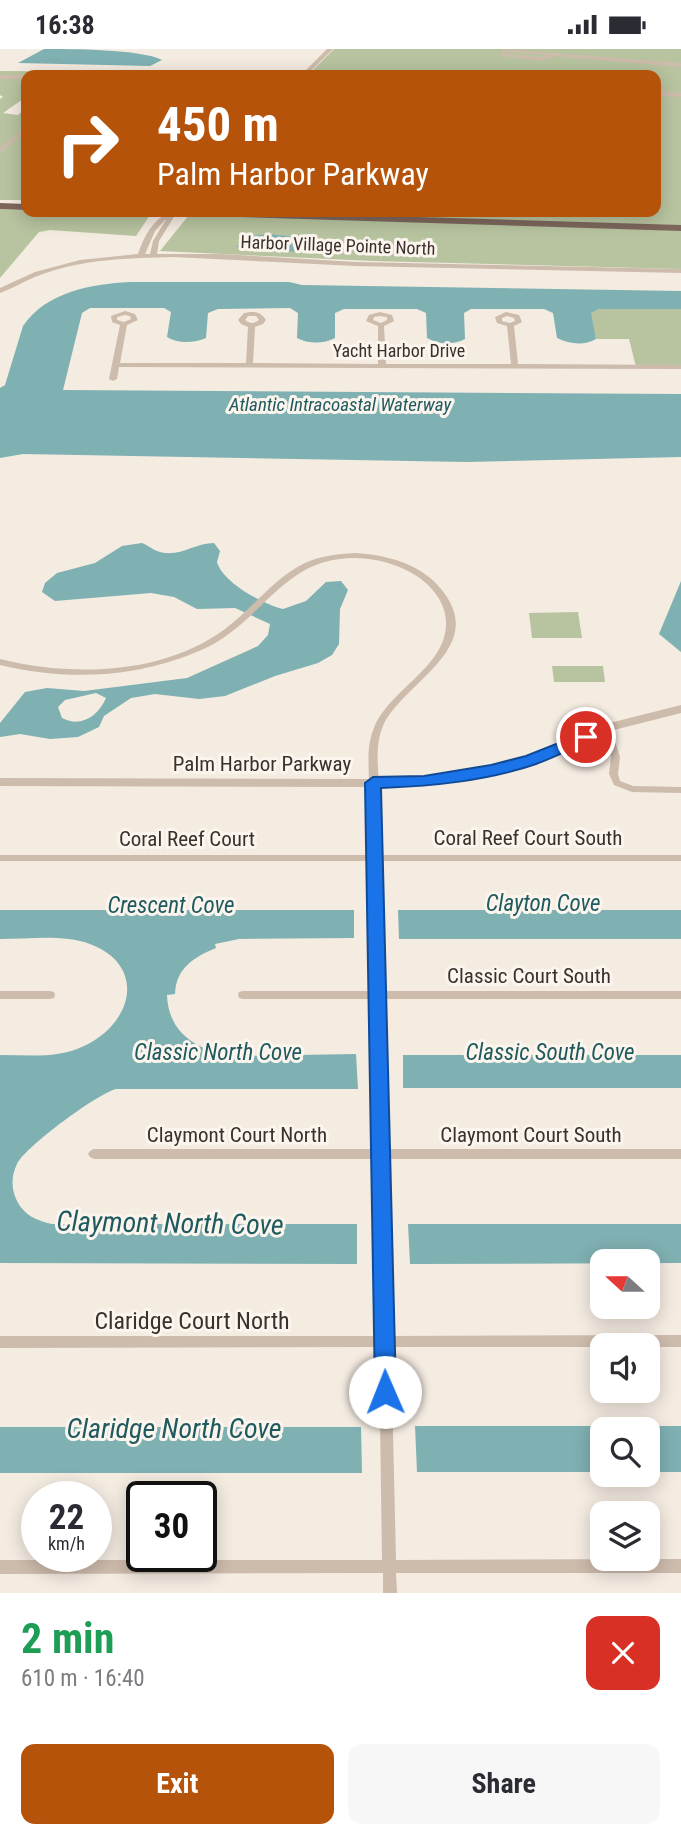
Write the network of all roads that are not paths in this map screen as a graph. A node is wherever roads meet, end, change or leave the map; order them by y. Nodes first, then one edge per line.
1 (330, 49) edge
2 (552, 55) junction
3 (681, 65) edge
4 (309, 70) edge
5 (0, 77) edge
6 (21, 77) edge
7 (661, 93) edge
8 (681, 95) edge
9 (21, 132) edge
10 (0, 151) edge
11 (0, 206) edge
12 (21, 207) edge
13 (163, 217) edge
14 (171, 217) edge
15 (332, 217) edge
16 (681, 228) edge
17 (141, 257) junction
18 (153, 257) junction
19 (681, 271) edge
20 (0, 292) edge
21 (124, 324) dead end
22 (252, 325) dead end
23 (381, 325) dead end
24 (510, 325) dead end
25 (116, 365) junction
26 (249, 366) junction
27 (382, 366) junction
28 (515, 366) junction
29 (681, 366) edge
30 (113, 379) dead end
31 (0, 662) edge
32 (681, 709) edge
33 (606, 728) junction
34 (0, 782) edge
35 (373, 783) junction
36 (681, 790) edge
37 (0, 858) edge
38 (374, 858) junction
39 (681, 858) edge
40 (0, 995) edge
41 (50, 995) dead end
42 (243, 995) dead end
43 (681, 995) edge
44 (377, 996) junction
45 (94, 1154) dead end
46 (381, 1154) junction
47 (681, 1154) edge
48 (681, 1341) edge
49 (0, 1342) edge
50 (384, 1342) junction
51 (681, 1566) edge
52 (0, 1567) edge
53 (389, 1567) junction
54 (390, 1593) edge

1 - 4 street
2 - 2 street
2 - 3 street
5 - 6 street
7 - 8 street
9 - 10 street
11 - 12 main road
13 - 17 street
14 - 18 street
15 - 16 main road
17 - 18 street, Harbor Village Pointe North
17 - 20 street, Harbor Village Pointe North
18 - 19 street, Harbor Village Pointe North
21 - 25 street
22 - 26 street
23 - 27 street
24 - 28 street
25 - 26 street, Yacht Harbor Drive
25 - 30 street
26 - 27 street, Yacht Harbor Drive
27 - 28 street, Yacht Harbor Drive
28 - 29 street, Yacht Harbor Drive
31 - 35 street
32 - 33 street, Palm Harbor Parkway
33 - 35 street, Palm Harbor Parkway
33 - 36 street
34 - 35 street, Palm Harbor Parkway
35 - 38 street
37 - 38 street, Coral Reef Court
38 - 39 street, Coral Reef Court South
38 - 44 street
40 - 41 street
42 - 44 street, Classic Court South
43 - 44 street, Classic Court South
44 - 46 street
45 - 46 street, Claymont Court North
46 - 47 street, Claymont Court South
46 - 50 street
48 - 50 street, Claridge Court North
49 - 50 street, Claridge Court North
50 - 53 street
51 - 53 street
52 - 53 street
53 - 54 street

